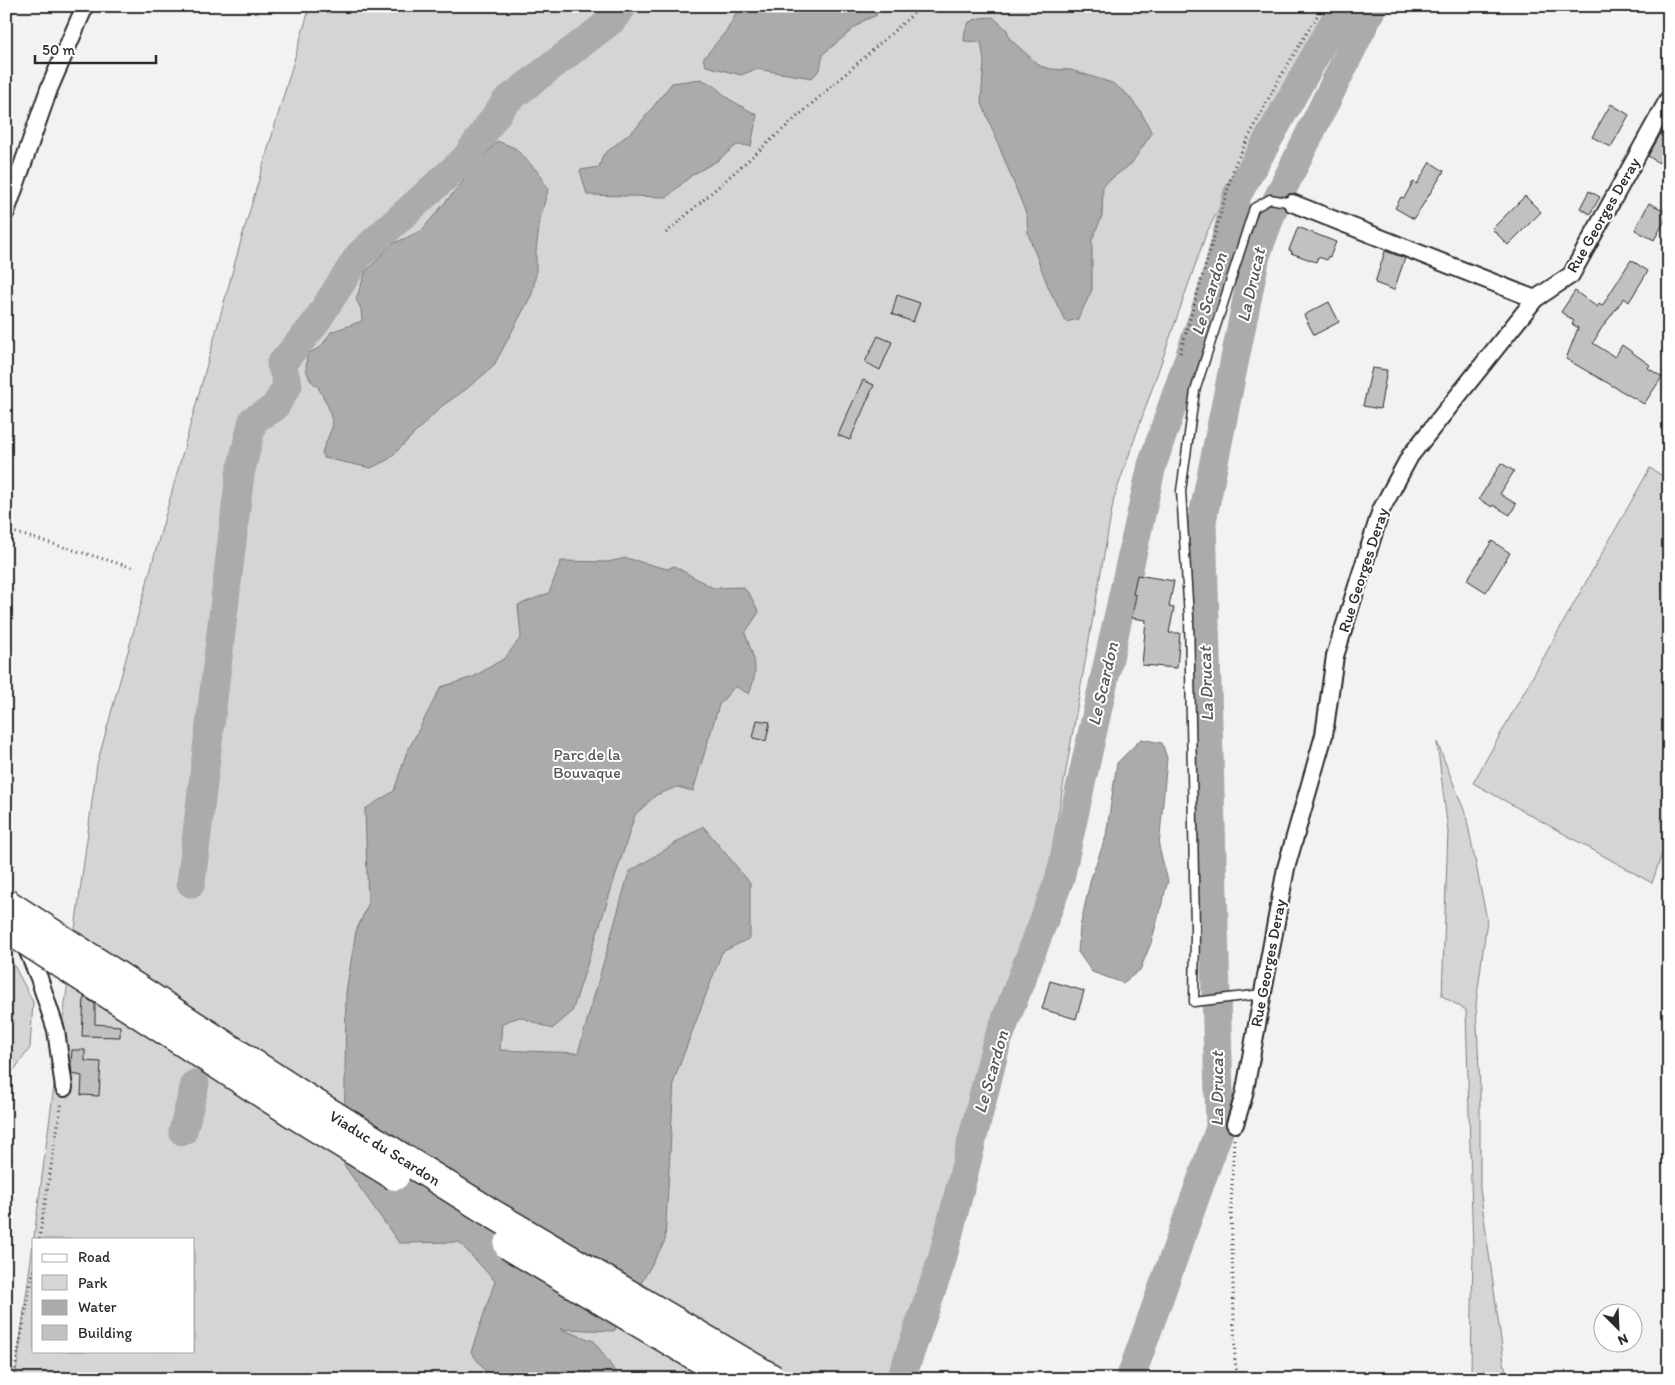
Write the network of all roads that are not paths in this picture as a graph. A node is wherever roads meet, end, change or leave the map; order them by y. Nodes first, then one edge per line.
1 (85, 6) edge
2 (1669, 98) edge
3 (1292, 203) joint
4 (6, 212) edge
5 (1534, 299) junction
6 (6, 890) edge
7 (6, 902) edge
8 (6, 928) edge
9 (1262, 994) junction
10 (64, 1088) road end
11 (1235, 1124) road end
12 (734, 1379) edge
13 (773, 1379) edge

1 - 4 street
2 - 5 street, Rue Georges Deray
3 - 5 street
3 - 9 lane
5 - 9 street, Rue Georges Deray
6 - 10 street
7 - 13 highway, Viaduc du Scardon, bridge
8 - 12 highway, Viaduc du Scardon, bridge
9 - 11 street, Rue Georges Deray

